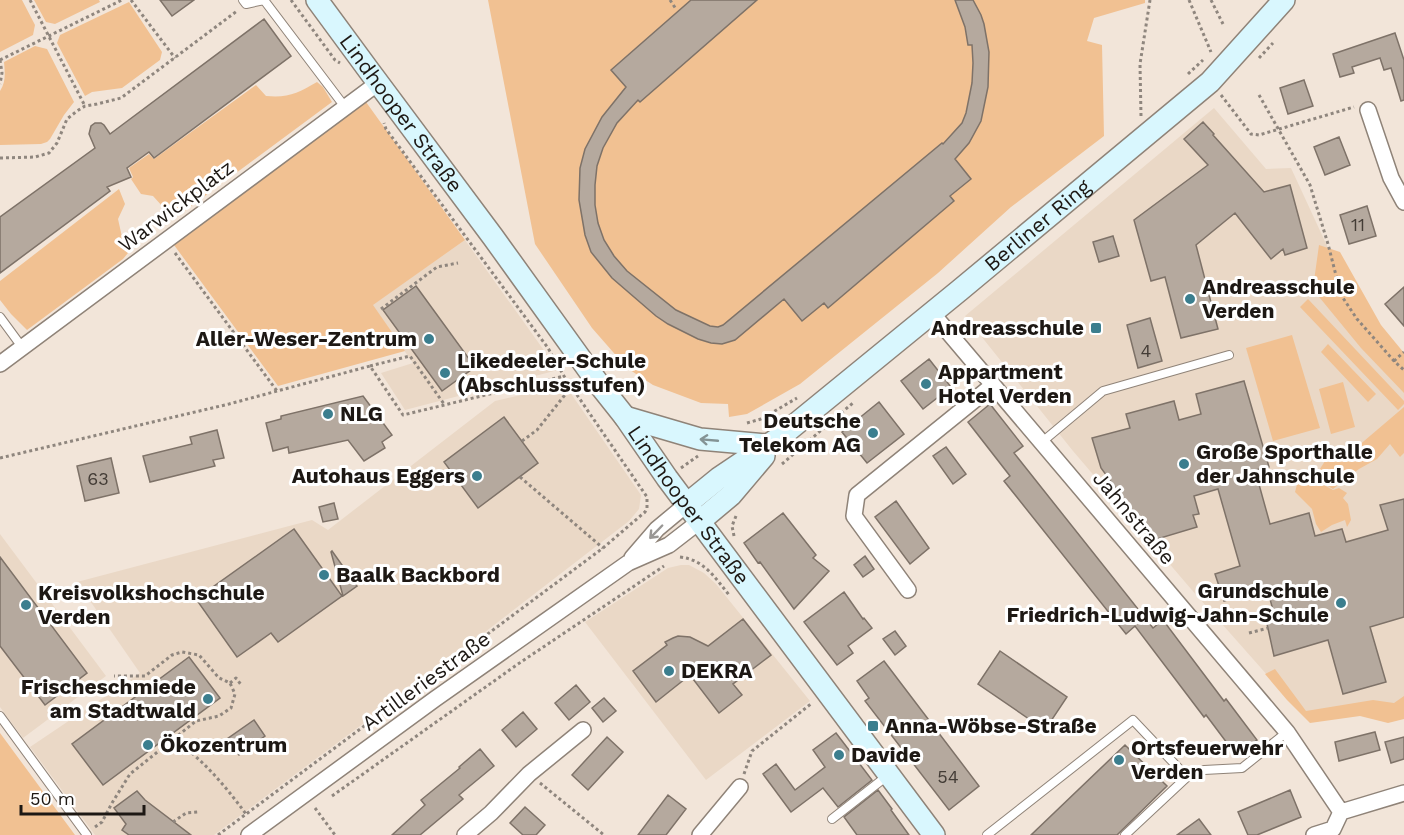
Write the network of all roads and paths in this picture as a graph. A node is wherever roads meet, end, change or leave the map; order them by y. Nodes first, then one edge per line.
1 (30, 0) edge
2 (122, 0) edge
3 (131, 0) edge
4 (317, 0) edge
5 (669, 0) edge
6 (1150, 0) edge
7 (1189, 0) edge
8 (1211, 0) edge
9 (1284, 0) edge
10 (244, 2) edge
11 (676, 9) dead end
12 (1223, 24) dead end
13 (48, 36) junction
14 (1211, 52) dead end
15 (175, 58) junction
16 (0, 60) edge
17 (1203, 60) dead end
18 (1185, 77) dead end
19 (378, 83) junction
20 (0, 84) edge
21 (1220, 94) dead end
22 (1259, 95) dead end
23 (85, 106) junction
24 (345, 107) junction
25 (1150, 110) dead end
26 (1368, 110) joint
27 (383, 120) dead end
28 (1278, 131) junction
29 (0, 158) edge
30 (1404, 202) edge
31 (172, 236) junction
32 (458, 263) dead end
33 (381, 309) dead end
34 (932, 313) junction
35 (0, 317) edge
36 (22, 347) junction
37 (1404, 352) edge
38 (1229, 355) dead end
39 (1394, 361) junction
40 (0, 363) edge
41 (370, 366) junction
42 (1404, 370) edge
43 (564, 376) junction
44 (993, 385) junction
45 (572, 386) junction
46 (277, 391) junction
47 (801, 394) dead end
48 (855, 402) dead end
49 (444, 404) junction
50 (625, 417) junction
51 (745, 424) dead end
52 (522, 441) dead end
53 (773, 441) junction
54 (1042, 442) junction
55 (698, 456) dead end
56 (0, 458) edge
57 (680, 469) dead end
58 (776, 469) dead end
59 (520, 477) dead end
60 (651, 490) dead end
61 (645, 494) junction
62 (687, 504) junction
63 (736, 516) dead end
64 (700, 521) junction
65 (737, 543) dead end
66 (603, 548) junction
67 (677, 557) dead end
68 (628, 563) junction
69 (668, 564) dead end
70 (706, 567) dead end
71 (908, 590) dead end
72 (1268, 628) dead end
73 (1249, 633) dead end
74 (114, 676) dead end
75 (230, 683) junction
76 (242, 686) dead end
77 (826, 691) junction
78 (0, 716) edge
79 (583, 730) dead end
80 (1287, 732) junction
81 (173, 738) junction
82 (529, 774) junction
83 (889, 775) junction
84 (1187, 777) junction
85 (740, 787) joint
86 (1404, 793) edge
87 (324, 801) dead end
88 (315, 808) dead end
89 (198, 812) dead end
90 (1341, 812) junction
91 (247, 814) junction
92 (832, 819) dead end
93 (173, 822) dead end
94 (87, 834) edge
95 (218, 835) edge
96 (249, 835) edge
97 (335, 835) edge
98 (465, 835) edge
99 (604, 835) edge
100 (701, 835) edge
101 (934, 835) edge
102 (987, 835) edge
103 (1125, 835) edge
104 (1314, 835) edge

1 - 13 path
2 - 13 path
3 - 15 path
4 - 19 main road, Lindhooper Straße
5 - 11 path
6 - 25 path
7 - 14 path
8 - 12 path
9 - 34 main road, Berliner Ring
10 - 15 path
10 - 24 lane
13 - 16 path
13 - 23 path
15 - 23 path
16 - 20 path
17 - 18 path
19 - 24 street, Warwickplatz
19 - 50 main road, Lindhooper Straße
21 - 28 path
22 - 28 path
23 - 29 path
24 - 31 street, Warwickplatz
26 - 28 path
26 - 30 street
27 - 43 path
28 - 39 path
31 - 36 street, Warwickplatz
31 - 46 path
32 - 33 path
34 - 44 street, Jahnstraße
34 - 53 main road, Berliner Ring
35 - 36 lane
36 - 40 street, Warwickplatz
37 - 39 path
38 - 54 lane
39 - 42 path
41 - 46 path
41 - 49 path
41 - 49 path
43 - 45 path
43 - 49 path
44 - 54 street, Jahnstraße
44 - 71 street
45 - 52 path
45 - 61 path
46 - 56 path
47 - 51 path
48 - 58 path
53 -> 50 main road
50 - 62 main road, Lindhooper Straße
53 - 62 main road, Berliner Ring
53 - 64 main road, Berliner Ring
54 - 80 street, Jahnstraße
55 - 57 path
59 - 66 path
60 - 61 path
61 - 66 path
62 - 64 main road, Lindhooper Straße
62 -> 68 street, Artilleriestraße
63 - 65 path
64 - 68 street, Artilleriestraße
64 - 77 main road, Lindhooper Straße
66 - 91 path
67 - 70 path
68 - 96 street, Artilleriestraße
69 - 87 path
72 - 73 path
74 - 75 path
75 - 76 path
75 - 81 path
77 - 83 main road, Lindhooper Straße
77 - 85 path
78 - 94 lane
79 - 82 street
80 - 84 lane
80 - 90 street, Jahnstraße
81 - 91 path
81 - 94 path
82 - 98 street
82 - 99 path
83 - 92 lane
83 - 101 main road, Lindhooper Straße
84 - 102 lane
84 - 103 lane
85 - 100 street
86 - 90 street
88 - 97 path
89 - 93 path
90 - 104 street
91 - 95 path

